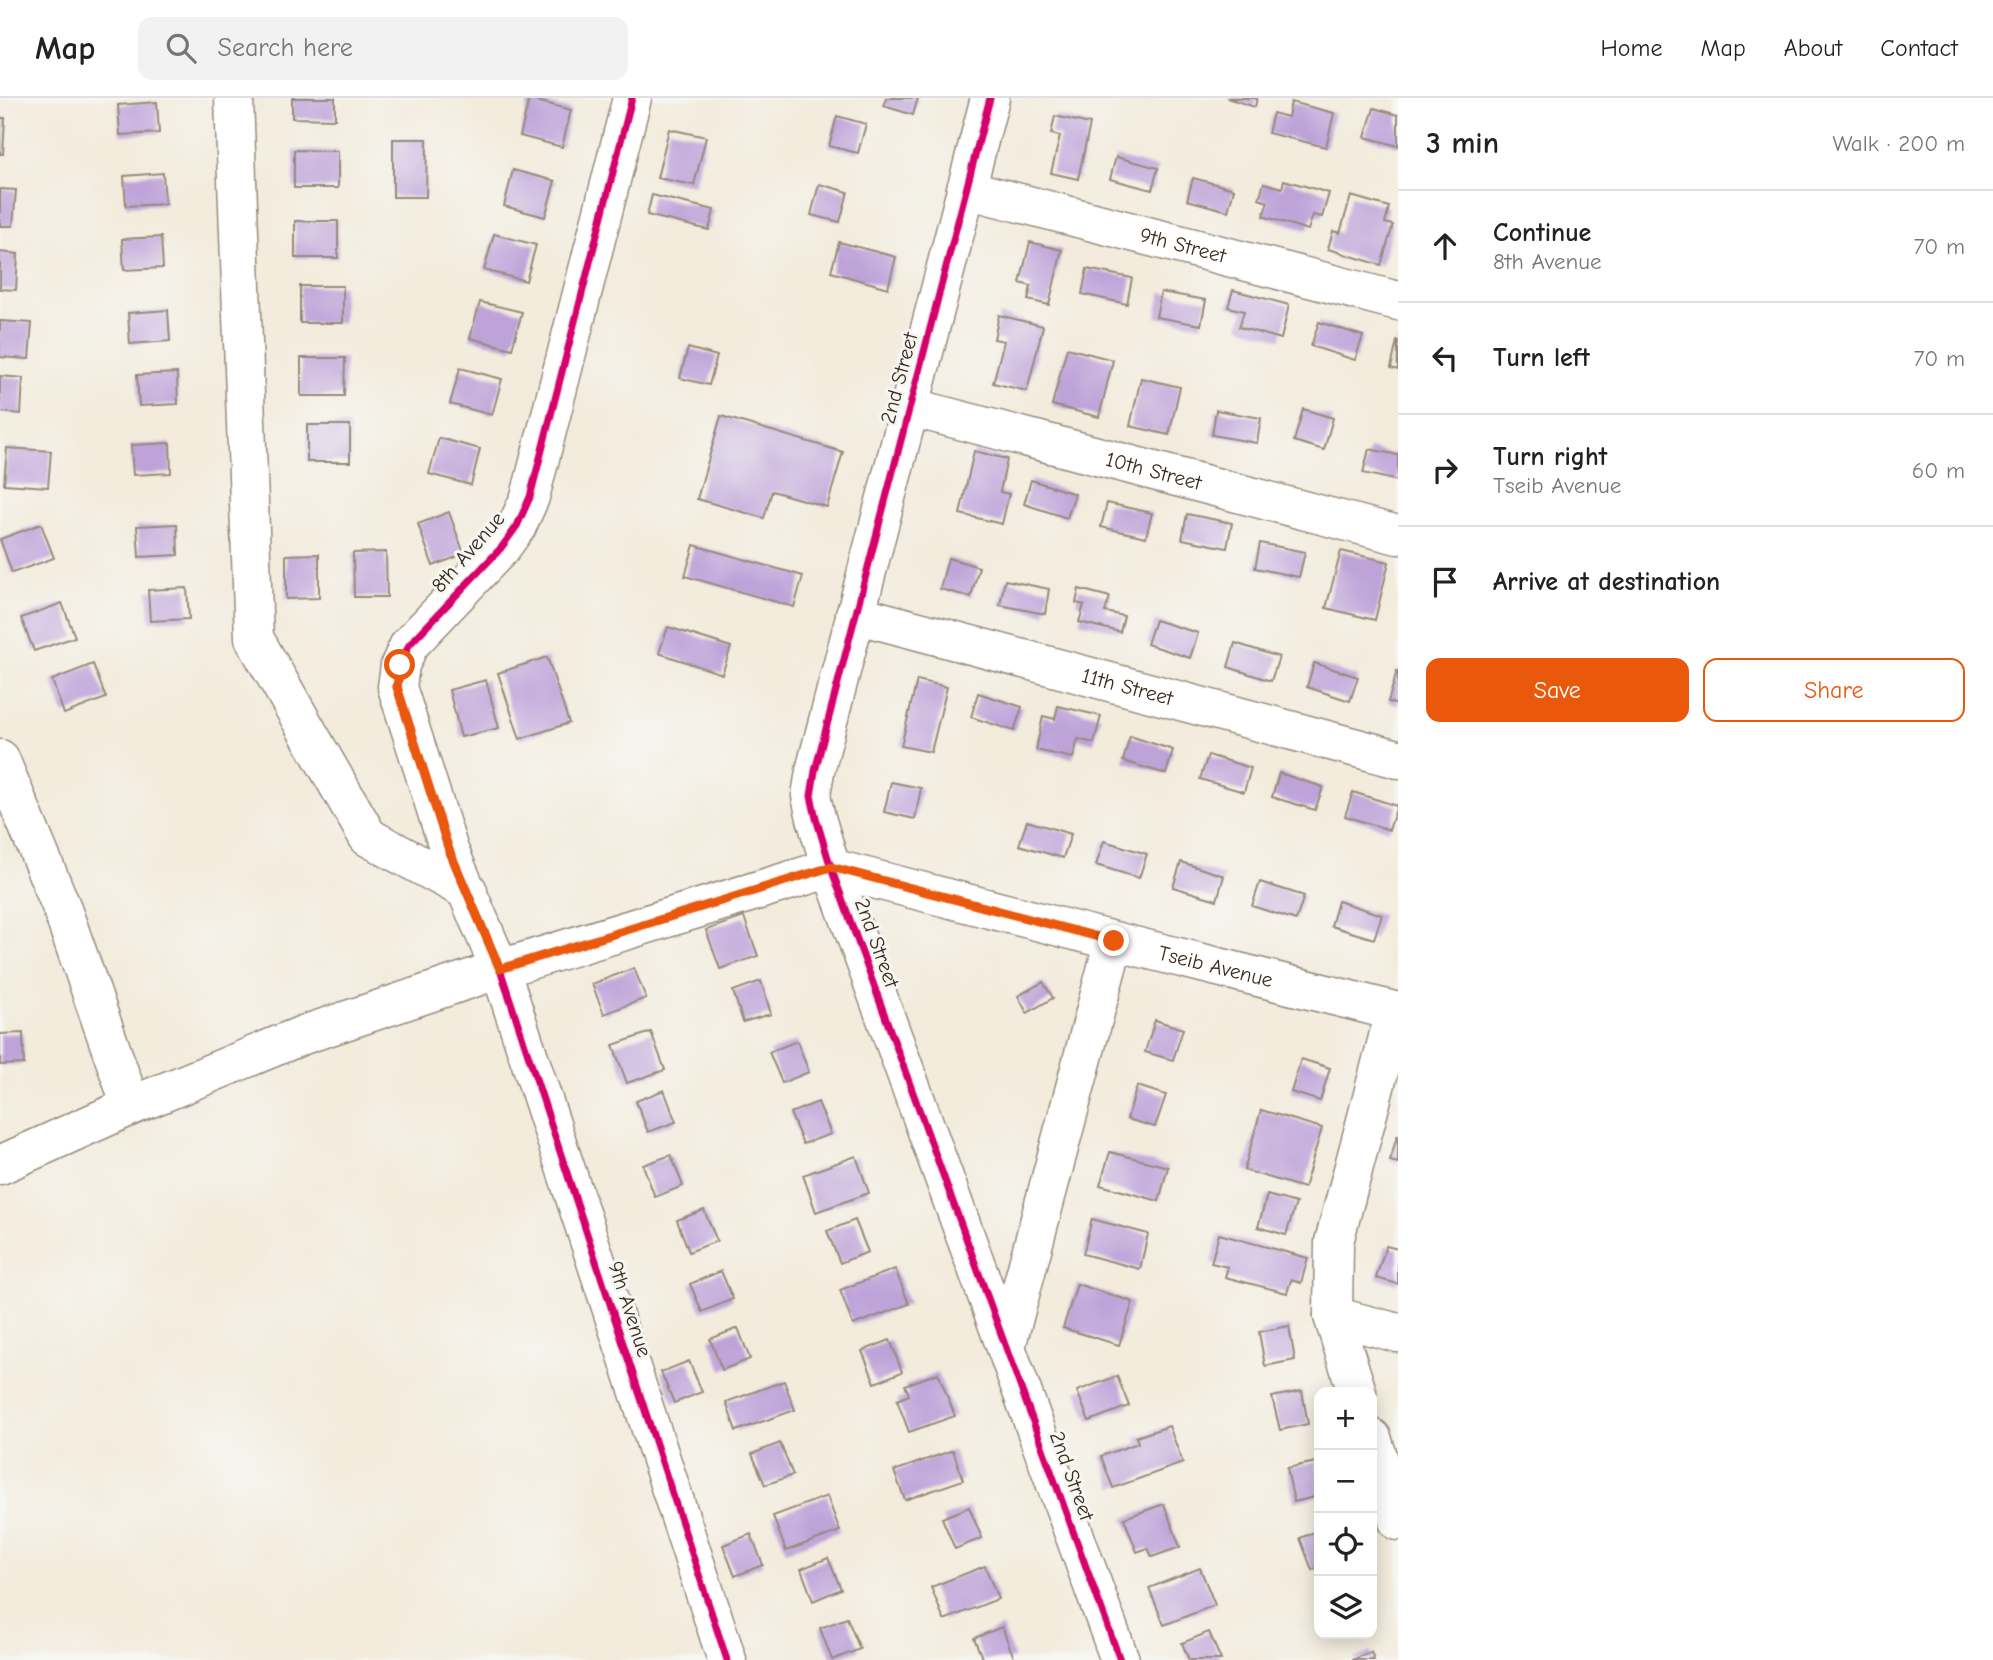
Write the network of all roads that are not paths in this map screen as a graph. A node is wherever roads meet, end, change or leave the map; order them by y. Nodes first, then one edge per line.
1 (234, 98) edge
2 (632, 98) edge
3 (990, 98) edge
4 (966, 189) junction
5 (1398, 301) edge
6 (910, 407) junction
7 (1398, 535) edge
8 (855, 614) junction
9 (0, 759) edge
10 (1398, 759) edge
11 (831, 867) junction
12 (468, 891) junction
13 (1114, 941) junction
14 (500, 969) junction
15 (1396, 1012) edge
16 (131, 1106) junction
17 (0, 1165) edge
18 (1333, 1316) junction
19 (1398, 1333) edge
20 (1006, 1346) junction
21 (1355, 1387) edge
22 (1376, 1450) edge
23 (1398, 1521) edge
24 (727, 1660) edge
25 (1120, 1660) edge

1 - 12 street
2 - 12 street, 8th Avenue
3 - 4 street, 2nd Street
4 - 5 street, 9th Street
4 - 6 street, 2nd Street
6 - 7 street, 10th Street
6 - 8 street, 2nd Street
8 - 10 street, 11th Street
8 - 11 street, 2nd Street
9 - 16 street
11 - 13 street, Tseib Avenue
11 - 14 street
11 - 20 street, 2nd Street
12 - 14 street, 8th Avenue
13 - 15 street, Tseib Avenue
13 - 20 street
14 - 16 street
14 - 24 street, 9th Avenue
15 - 18 street
16 - 17 street
18 - 19 street
18 - 21 street
20 - 25 street, 2nd Street
22 - 23 street

